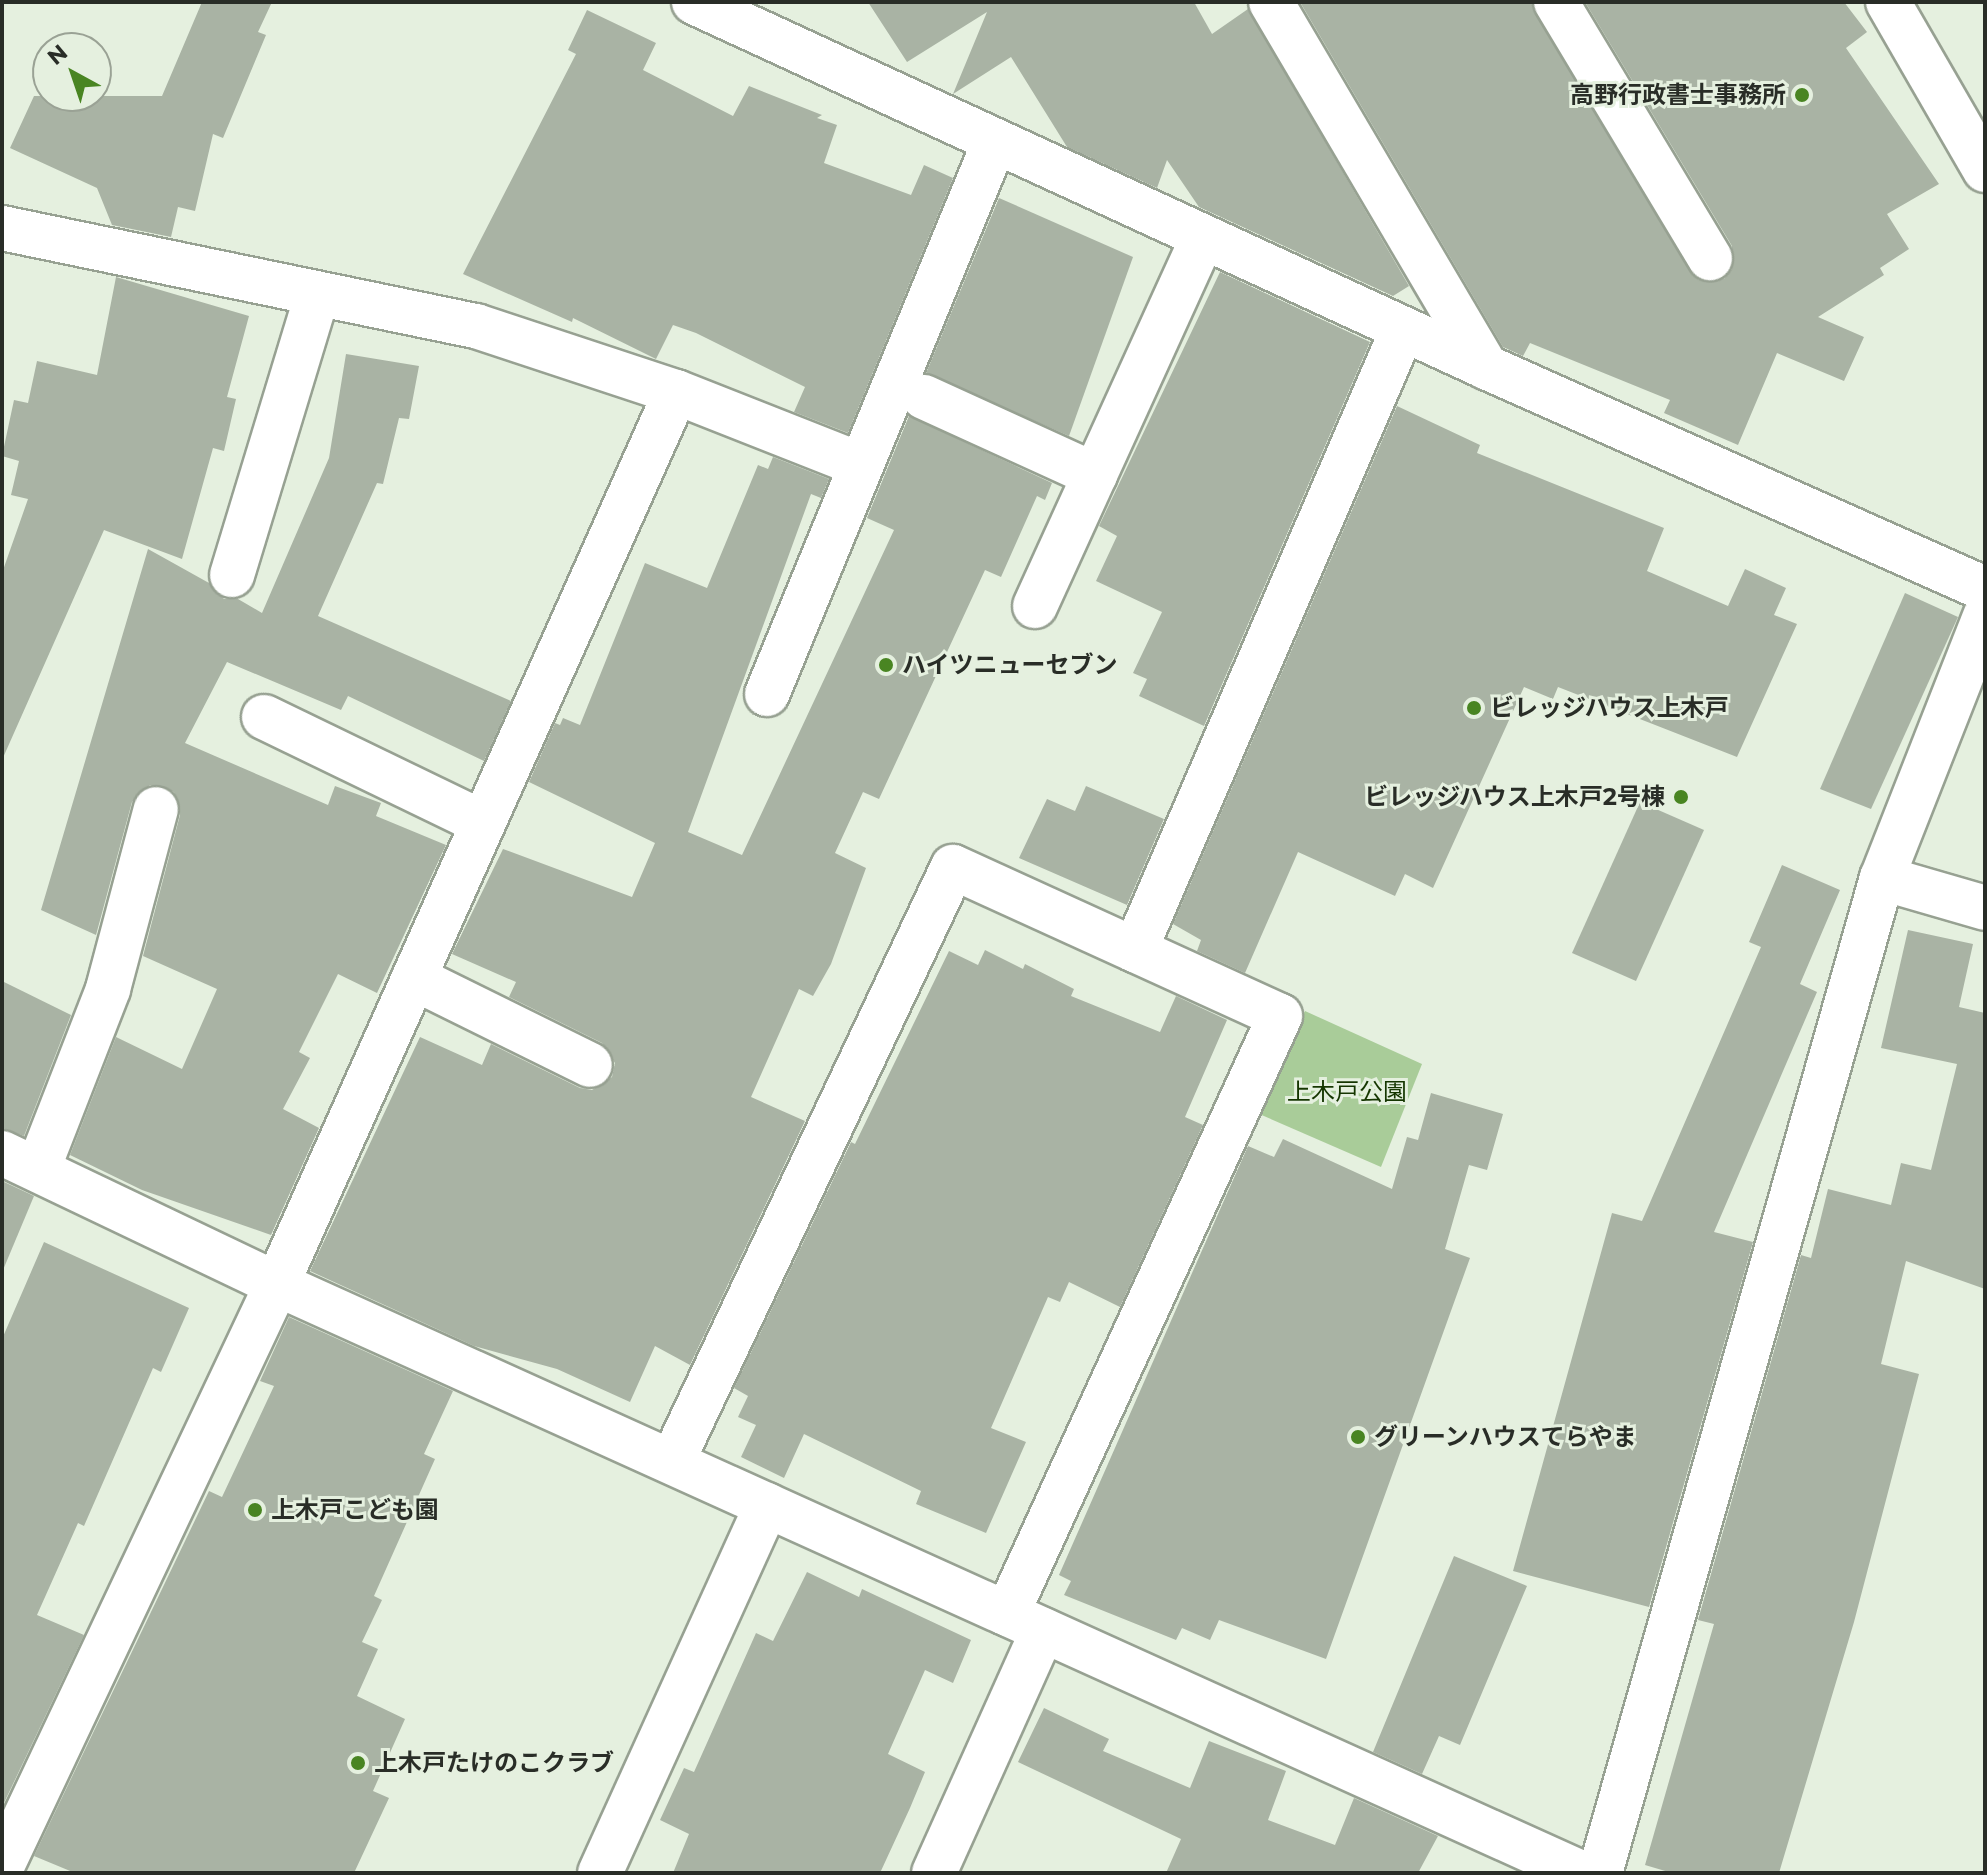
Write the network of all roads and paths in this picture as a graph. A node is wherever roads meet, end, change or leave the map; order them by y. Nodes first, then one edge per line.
1 (694, 2) edge
2 (1271, 2) edge
3 (1556, 2) edge
4 (1888, 2) edge
5 (995, 141) junction
6 (1985, 170) edge
7 (2, 228) edge
8 (1203, 237) junction
9 (1710, 258) dead end
10 (317, 296) junction
11 (1403, 329) junction
12 (1486, 367) junction
13 (676, 392) junction
14 (924, 397) dead end
15 (861, 465) junction
16 (1095, 475) junction
17 (232, 575) dead end
18 (1985, 589) edge
19 (1035, 606) dead end
20 (1985, 616) edge
21 (767, 694) dead end
22 (264, 717) dead end
23 (156, 809) dead end
24 (483, 823) junction
25 (1882, 878) junction
26 (1985, 908) edge
27 (1135, 950) junction
28 (414, 978) junction
29 (590, 1065) dead end
30 (20, 1161) edge
31 (277, 1284) junction
32 (672, 1462) junction
33 (767, 1505) junction
34 (1025, 1622) junction
35 (2, 1866) edge
36 (600, 1873) edge
37 (934, 1873) edge
38 (1581, 1873) edge
39 (1600, 1873) edge

1 - 5 street
2 - 12 street
3 - 9 street
4 - 6 street
5 - 8 street
5 - 15 street
7 - 10 street
8 - 11 street
8 - 16 street
10 - 13 street
10 - 17 street
11 - 12 street
11 - 27 street
12 - 18 street
13 - 15 street
13 - 24 street
14 - 16 street
15 - 21 street
16 - 19 street
20 - 25 street
22 - 24 street
23 - 30 street
24 - 28 street
25 - 26 street
25 - 39 street
27 - 32 street
27 - 34 street
28 - 29 street
28 - 31 street
30 - 31 street
31 - 32 street
31 - 35 street
32 - 33 street
33 - 34 street
33 - 36 street
34 - 37 street
34 - 38 street

